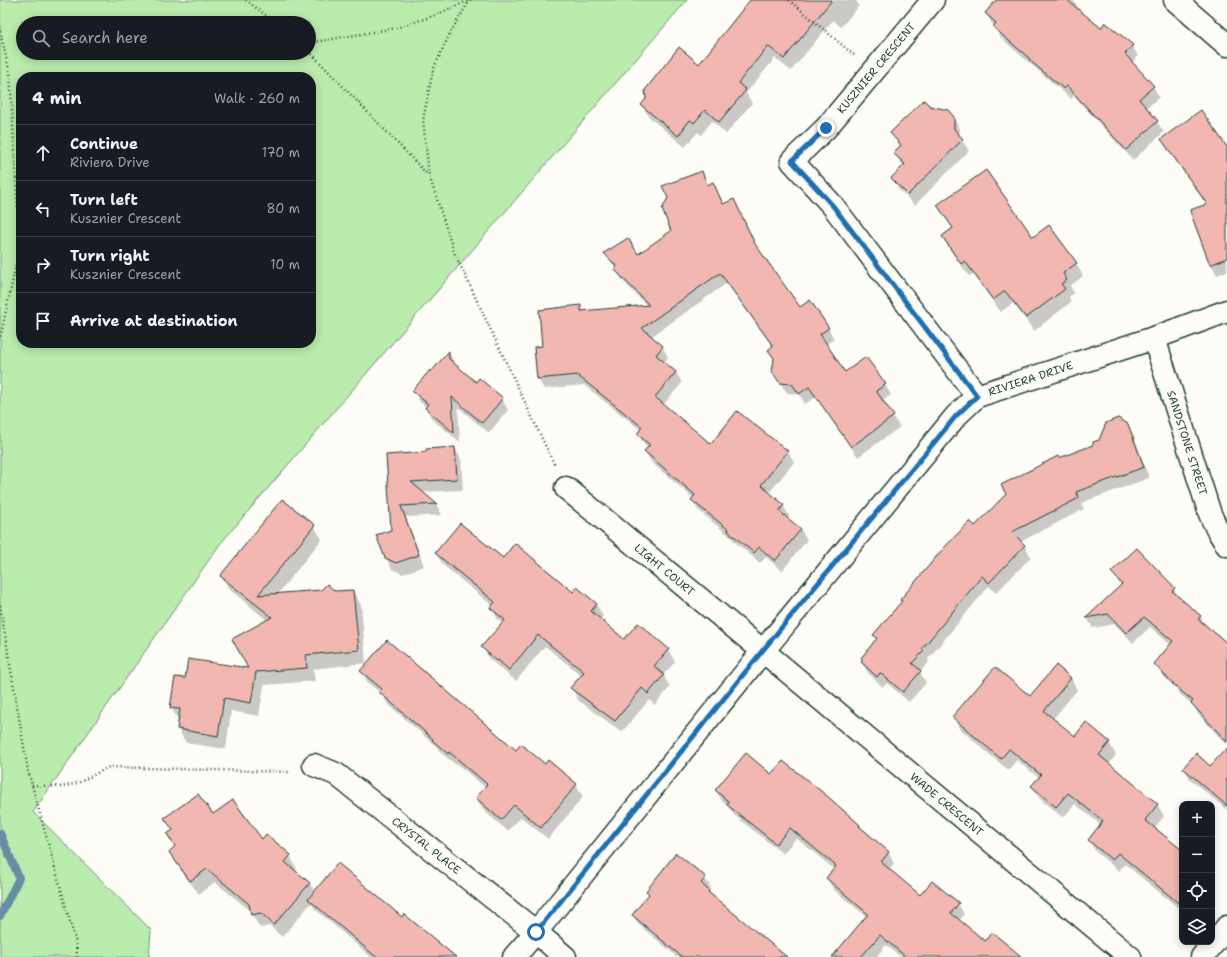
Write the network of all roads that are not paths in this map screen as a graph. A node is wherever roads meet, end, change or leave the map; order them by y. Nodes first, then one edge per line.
1 (933, 0) edge
2 (1175, 0) edge
3 (1227, 45) edge
4 (1227, 311) edge
5 (1154, 338) junction
6 (977, 396) junction
7 (566, 488) road end
8 (1227, 545) edge
9 (763, 650) junction
10 (314, 765) dead end
11 (1227, 927) edge
12 (536, 932) junction
13 (514, 957) edge
14 (565, 957) edge
15 (1130, 957) edge
16 (1202, 957) edge

1 - 6 street, KUSZNIER CRESCENT
2 - 3 street
4 - 5 street, RIVIERA DRIVE
5 - 6 street, RIVIERA DRIVE
5 - 8 street, SANDSTONE STREET
6 - 9 street, RIVIERA DRIVE
7 - 9 street, LIGHT COURT
9 - 12 street, RIVIERA DRIVE
9 - 15 street, WADE CRESCENT
10 - 12 street, CRYSTAL PLACE
11 - 16 street
12 - 13 street, RIVIERA DRIVE
12 - 14 street, CRYSTAL PLACE

